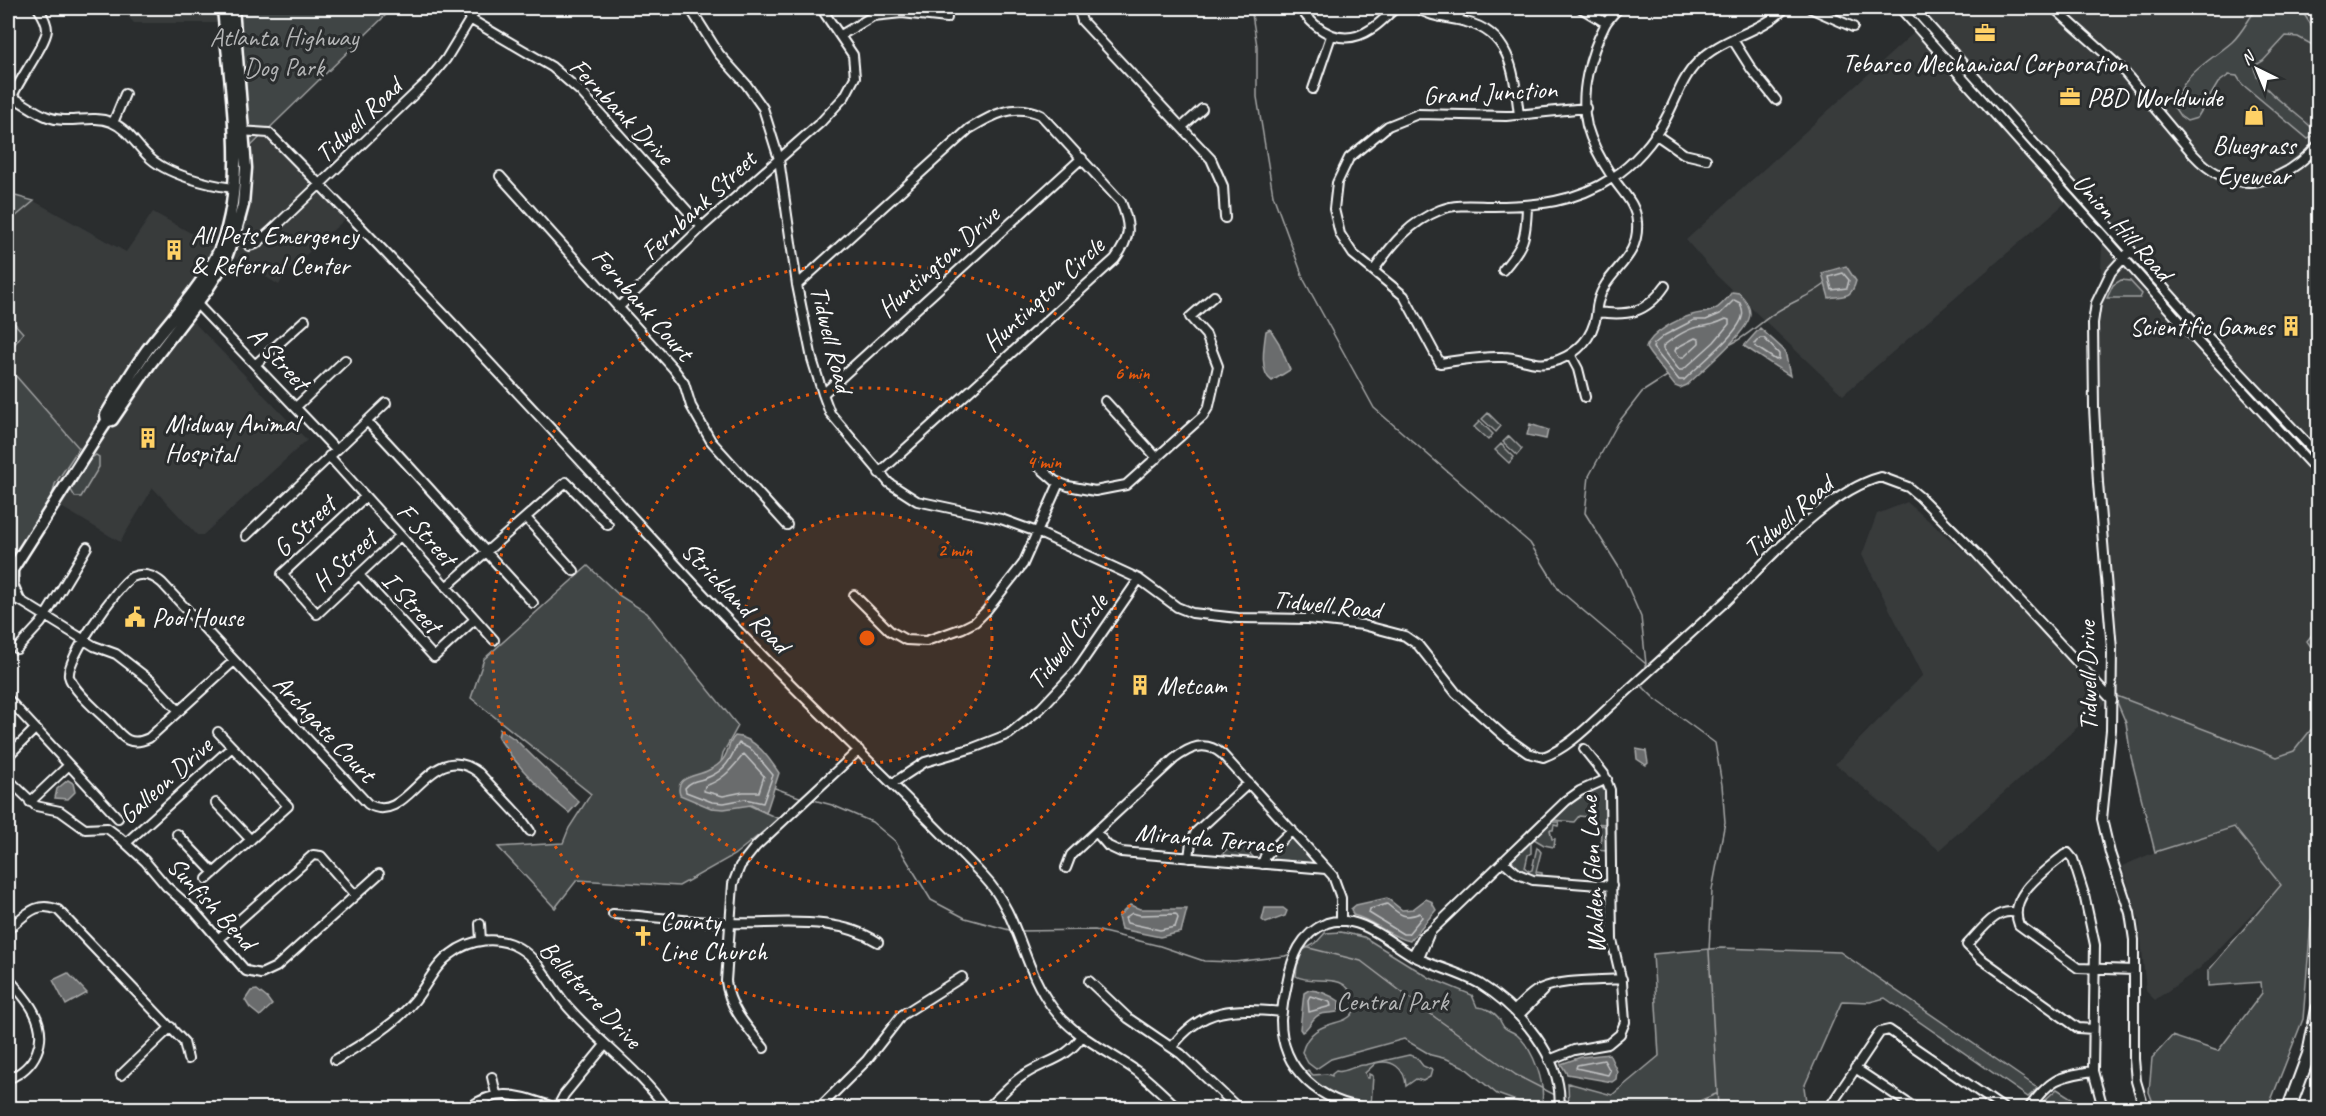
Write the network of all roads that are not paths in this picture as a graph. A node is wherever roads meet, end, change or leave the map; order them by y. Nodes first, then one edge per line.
1 (38, 8) edge
2 (223, 8) edge
3 (233, 8) edge
4 (477, 8) edge
5 (690, 8) edge
6 (821, 8) edge
7 (1078, 8) edge
8 (1300, 8) edge
9 (1396, 8) edge
10 (1417, 8) edge
11 (1462, 8) edge
12 (1581, 8) edge
13 (1619, 8) edge
14 (1785, 8) edge
15 (1810, 8) edge
16 (1900, 8) edge
17 (1912, 8) edge
18 (2054, 8) edge
19 (947, 18) dead end
20 (470, 19) junction
21 (1457, 20) junction
22 (1605, 23) junction
23 (1853, 27) dead end
24 (841, 35) junction
25 (1331, 36) junction
26 (1733, 40) junction
27 (1313, 89) dead end
28 (125, 94) dead end
29 (10, 96) edge
30 (1776, 100) dead end
31 (1586, 108) junction
32 (1202, 109) dead end
33 (1519, 115) junction
34 (112, 123) junction
35 (1182, 128) junction
36 (238, 131) junction
37 (1655, 134) junction
38 (2319, 145) edge
39 (1082, 158) junction
40 (779, 159) junction
41 (1706, 159) dead end
42 (500, 176) dead end
43 (1612, 178) junction
44 (321, 185) junction
45 (233, 188) junction
46 (1527, 206) junction
47 (1225, 218) dead end
48 (702, 227) junction
49 (249, 246) dead end
50 (2131, 250) junction
51 (2123, 258) junction
52 (1374, 270) junction
53 (1503, 270) dead end
54 (797, 285) junction
55 (1665, 286) dead end
56 (1214, 296) dead end
57 (193, 300) junction
58 (619, 307) junction
59 (1596, 312) junction
60 (305, 320) dead end
61 (1571, 356) junction
62 (345, 360) dead end
63 (256, 364) junction
64 (822, 394) junction
65 (1585, 397) dead end
66 (1104, 400) dead end
67 (386, 402) dead end
68 (296, 407) junction
69 (367, 421) junction
70 (336, 450) junction
71 (2319, 455) edge
72 (329, 456) junction
73 (1157, 458) junction
74 (1038, 466) dead end
75 (2319, 472) edge
76 (879, 473) junction
77 (1059, 483) junction
78 (365, 497) junction
79 (526, 518) junction
80 (608, 525) dead end
81 (787, 525) dead end
82 (1038, 532) junction
83 (246, 536) dead end
84 (400, 536) junction
85 (87, 547) dead end
86 (485, 552) junction
87 (574, 571) dead end
88 (10, 572) edge
89 (359, 575) junction
90 (1139, 579) junction
91 (446, 587) junction
92 (8, 593) edge
93 (854, 595) dead end
94 (18, 599) junction
95 (533, 603) dead end
96 (317, 614) joint
97 (46, 615) junction
98 (474, 620) junction
99 (84, 640) junction
100 (494, 640) dead end
101 (17, 649) dead end
102 (234, 661) junction
103 (8, 699) edge
104 (2112, 700) junction
105 (179, 711) junction
106 (35, 729) junction
107 (218, 732) dead end
108 (232, 747) junction
109 (1584, 749) dead end
110 (858, 750) junction
111 (8, 756) edge
112 (69, 765) junction
113 (8, 779) edge
114 (1607, 779) junction
115 (894, 783) junction
116 (1249, 783) junction
117 (30, 802) junction
118 (216, 803) dead end
119 (118, 818) dead end
120 (1292, 830) junction
121 (530, 831) dead end
122 (1096, 832) junction
123 (177, 834) dead end
124 (250, 840) junction
125 (126, 843) junction
126 (1189, 858) junction
127 (1503, 861) junction
128 (1262, 864) junction
129 (1066, 868) dead end
130 (1326, 869) junction
131 (214, 873) junction
132 (379, 874) dead end
133 (207, 879) dead end
134 (1611, 886) junction
135 (355, 895) junction
136 (2016, 913) junction
137 (613, 914) dead end
138 (1341, 921) junction
139 (729, 923) junction
140 (480, 924) dead end
141 (8, 929) edge
142 (218, 939) junction
143 (481, 941) junction
144 (878, 942) dead end
145 (1416, 957) junction
146 (2094, 969) junction
147 (2134, 970) junction
148 (962, 977) dead end
149 (8, 978) edge
150 (1622, 979) junction
151 (1089, 981) dead end
152 (2319, 1009) edge
153 (1282, 1012) junction
154 (1516, 1013) junction
155 (171, 1027) junction
156 (2093, 1029) junction
157 (1082, 1036) junction
158 (605, 1045) junction
159 (1172, 1047) junction
160 (764, 1048) dead end
161 (188, 1059) dead end
162 (335, 1060) dead end
163 (1549, 1060) junction
164 (1855, 1068) junction
165 (2092, 1071) junction
166 (122, 1074) dead end
167 (492, 1077) dead end
168 (8, 1079) edge
169 (496, 1094) junction
170 (1342, 1106) edge
171 (468, 1108) edge
172 (557, 1108) edge
173 (666, 1108) edge
174 (819, 1108) edge
175 (987, 1108) edge
176 (1178, 1108) edge
177 (1238, 1108) edge
178 (1368, 1108) edge
179 (1559, 1108) edge
180 (1829, 1108) edge
181 (1915, 1108) edge
182 (2004, 1108) edge
183 (2029, 1108) edge
184 (2103, 1108) edge
185 (2144, 1108) edge
186 (2289, 1108) edge

1 - 29 street
2 - 36 main road
3 - 36 main road
4 - 20 street, Tidwell Road
5 - 40 street, Tidwell Road
6 - 24 street, Fernbank Street
7 - 35 street
8 - 25 street
9 - 25 street
10 - 21 street
11 - 21 street
12 - 22 street
13 - 22 street, Grand Junction
14 - 26 street
15 - 23 street
16 - 51 street, Union Hill Road
17 - 50 street, Union Hill Road
18 - 38 street
19 - 24 street
20 - 44 street, Tidwell Road
20 - 48 street, Fernbank Drive
21 - 33 street
22 - 31 street, Grand Junction
24 - 40 street, Fernbank Street
25 - 27 street
26 - 30 street
26 - 37 street
28 - 34 street
29 - 34 street
31 - 33 street, Grand Junction
31 - 43 street, Grand Junction
32 - 35 street
33 - 52 street, Grand Junction
34 - 45 street
35 - 47 street
36 - 44 street, Strickland Road
36 - 45 main road
36 - 57 main road
37 - 41 street
37 - 43 street
39 - 54 street, Huntington Circle
39 - 64 street, Huntington Drive
39 - 76 street, Huntington Circle
40 - 48 street, Fernbank Street
40 - 54 street, Tidwell Road
42 - 58 street, Fernbank Court
43 - 46 street
43 - 59 street, Grand Junction
44 - 49 street, Tidwell Road
44 - 110 street, Strickland Road
45 - 57 main road
46 - 52 street
46 - 53 street
48 - 58 street, Fernbank Street
50 - 51 street, Tidwell Drive
50 - 71 street, Union Hill Road
51 - 75 street, Union Hill Road
51 - 104 street, Tidwell Drive
52 - 61 street, Grand Junction
54 - 64 street, Tidwell Road
55 - 59 street
56 - 73 street
57 - 63 street, A Street
57 - 88 main road
58 - 81 street, Fernbank Court
59 - 61 street, Grand Junction
60 - 63 street
61 - 65 street
62 - 68 street
63 - 68 street, A Street
64 - 76 street, Tidwell Road
66 - 73 street
67 - 69 street
68 - 70 street, A Street
69 - 70 street
69 - 86 street, F Street
70 - 72 street
72 - 78 street, F Street
72 - 83 street
73 - 77 street
74 - 77 street
76 - 82 street, Tidwell Road
77 - 82 street
78 - 84 street, F Street
78 - 96 street, G Street
79 - 80 street, I Street
79 - 86 street, I Street
79 - 87 street
82 - 90 street, Tidwell Road
82 - 93 street
84 - 89 street, H Street
84 - 91 street, F Street
85 - 97 street
86 - 91 street, I Street
86 - 95 street, F Street
88 - 94 main road
89 - 96 street, H Street
89 - 98 street, I Street
90 - 104 street, Tidwell Road
90 - 115 street, Tidwell Circle
91 - 98 street, F Street
92 - 94 street
94 - 97 street
97 - 99 street
97 - 101 street
98 - 100 street, F Street
99 - 102 street, Archgate Court
99 - 105 street
99 - 105 street, Archgate Court
102 - 105 street, Archgate Court
102 - 121 street, Archgate Court
103 - 106 street
104 - 147 street, Tidwell Drive
106 - 111 street
106 - 112 street
107 - 108 street
108 - 124 street
108 - 125 street, Galleon Drive
109 - 114 street, Walden Glen Lane
110 - 115 street, Strickland Road
110 - 139 street
112 - 117 street
112 - 119 street
113 - 117 street, Sunfish Bend
114 - 127 street
114 - 134 street, Walden Glen Lane
115 - 157 street, Strickland Road
116 - 120 street
116 - 122 street
116 - 126 street
117 - 125 street, Sunfish Bend
118 - 124 street
120 - 128 street
120 - 130 street
122 - 126 street, Miranda Terrace
122 - 129 street
123 - 131 street
124 - 131 street
125 - 142 street, Sunfish Bend
126 - 128 street, Miranda Terrace
127 - 134 street
127 - 145 street
128 - 130 street, Miranda Terrace
130 - 138 street
131 - 133 street
132 - 135 street, Sunfish Bend
134 - 150 street, Walden Glen Lane
135 - 142 street, Sunfish Bend
135 - 142 street
136 - 146 street
136 - 146 street
136 - 156 street
137 - 139 street
138 - 145 street
138 - 153 street
139 - 144 street
139 - 160 street
140 - 143 street
141 - 155 street
143 - 158 street, Belleterre Drive
143 - 162 street
145 - 154 street
146 - 147 street
146 - 156 street
147 - 185 street, Tidwell Drive
148 - 174 street
149 - 168 street
150 - 154 street
150 - 163 street, Walden Glen Lane
151 - 159 street
152 - 186 highway
153 - 159 street
153 - 170 street
154 - 163 street
155 - 161 street
155 - 166 street
156 - 165 street
157 - 175 street
157 - 176 street, Strickland Road
158 - 172 street
158 - 173 street, Belleterre Drive
159 - 177 street
163 - 179 street
164 - 180 street
164 - 181 street
164 - 182 street
165 - 183 street
165 - 184 street
167 - 169 street
169 - 171 street
169 - 172 street
170 - 178 street

